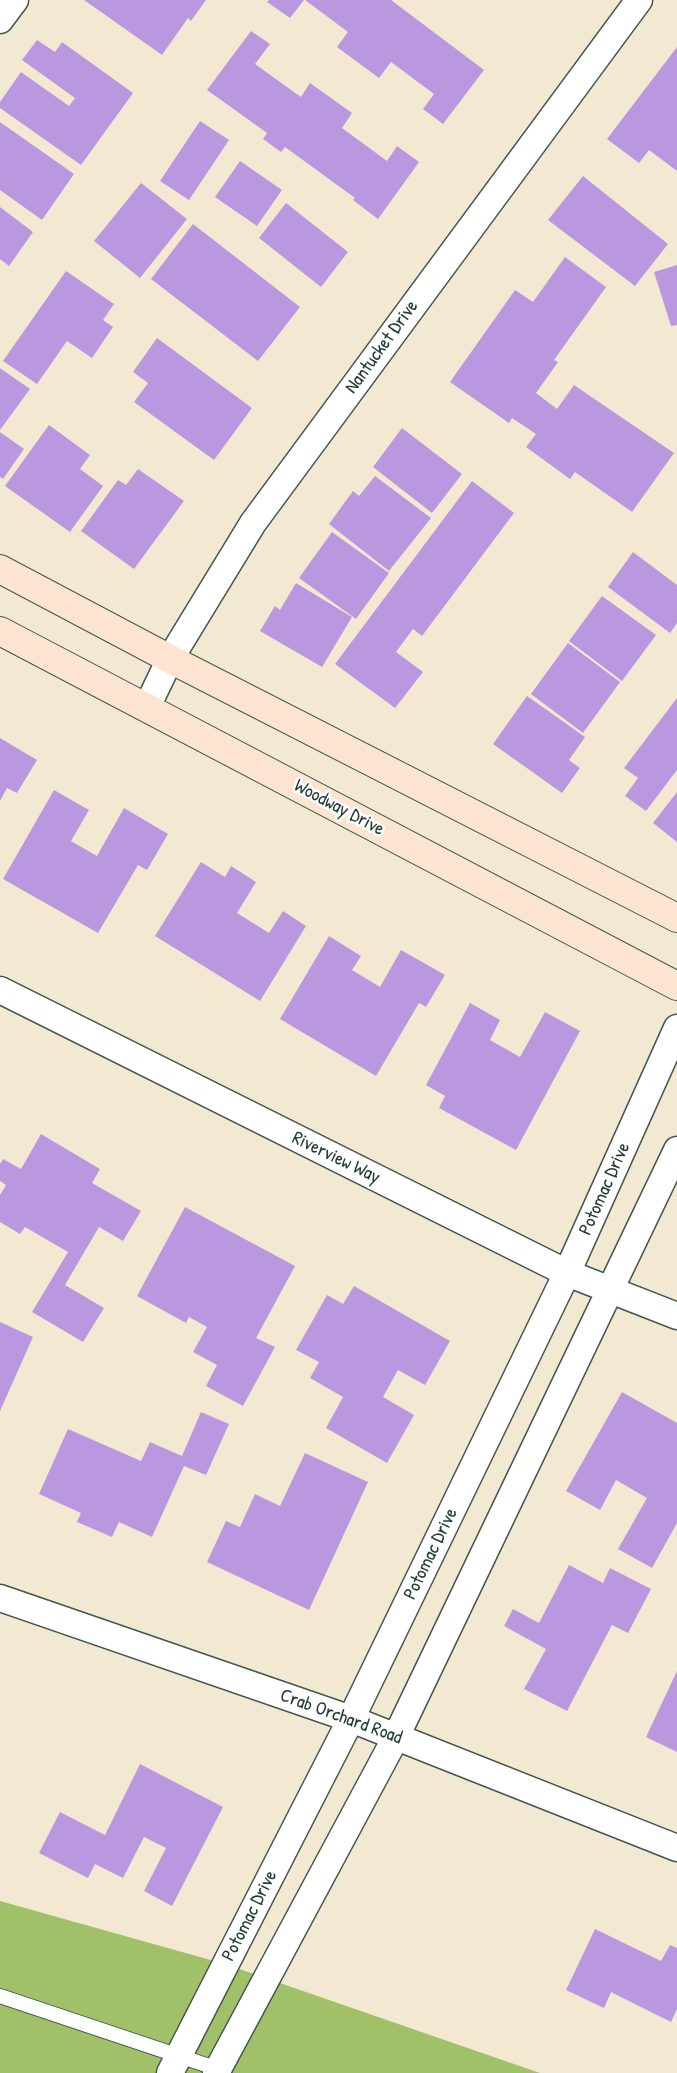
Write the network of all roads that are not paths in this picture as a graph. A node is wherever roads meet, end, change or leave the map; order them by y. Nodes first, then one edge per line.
1 (16, 0) edge
2 (639, 0) edge
3 (0, 20) edge
4 (0, 569) edge
5 (0, 631) edge
6 (170, 659) junction
7 (147, 707) junction
8 (677, 918) edge
9 (677, 986) edge
10 (0, 990) edge
11 (677, 1028) edge
12 (677, 1150) edge
13 (568, 1273) junction
14 (611, 1290) junction
15 (677, 1316) edge
16 (0, 1598) edge
17 (351, 1719) junction
18 (396, 1737) junction
19 (677, 1848) edge
20 (0, 1996) edge
21 (175, 2064) edge
22 (217, 2071) edge

1 - 3 street
2 - 6 street, Nantucket Drive
4 - 6 main road
5 - 7 main road, Woodway Drive
6 - 7 street, Nantucket Drive
6 - 8 main road
7 - 9 main road, Woodway Drive
10 - 13 street, Riverview Way
11 - 13 street, Potomac Drive
12 - 14 street
13 - 14 street, Riverview Way
13 - 17 street, Potomac Drive
14 - 15 street, Riverview Way
14 - 18 street
16 - 17 street, Crab Orchard Road
17 - 18 street, Crab Orchard Road
17 - 21 street, Potomac Drive
18 - 19 street, Crab Orchard Road
18 - 22 street
20 - 21 lane
21 - 22 lane

